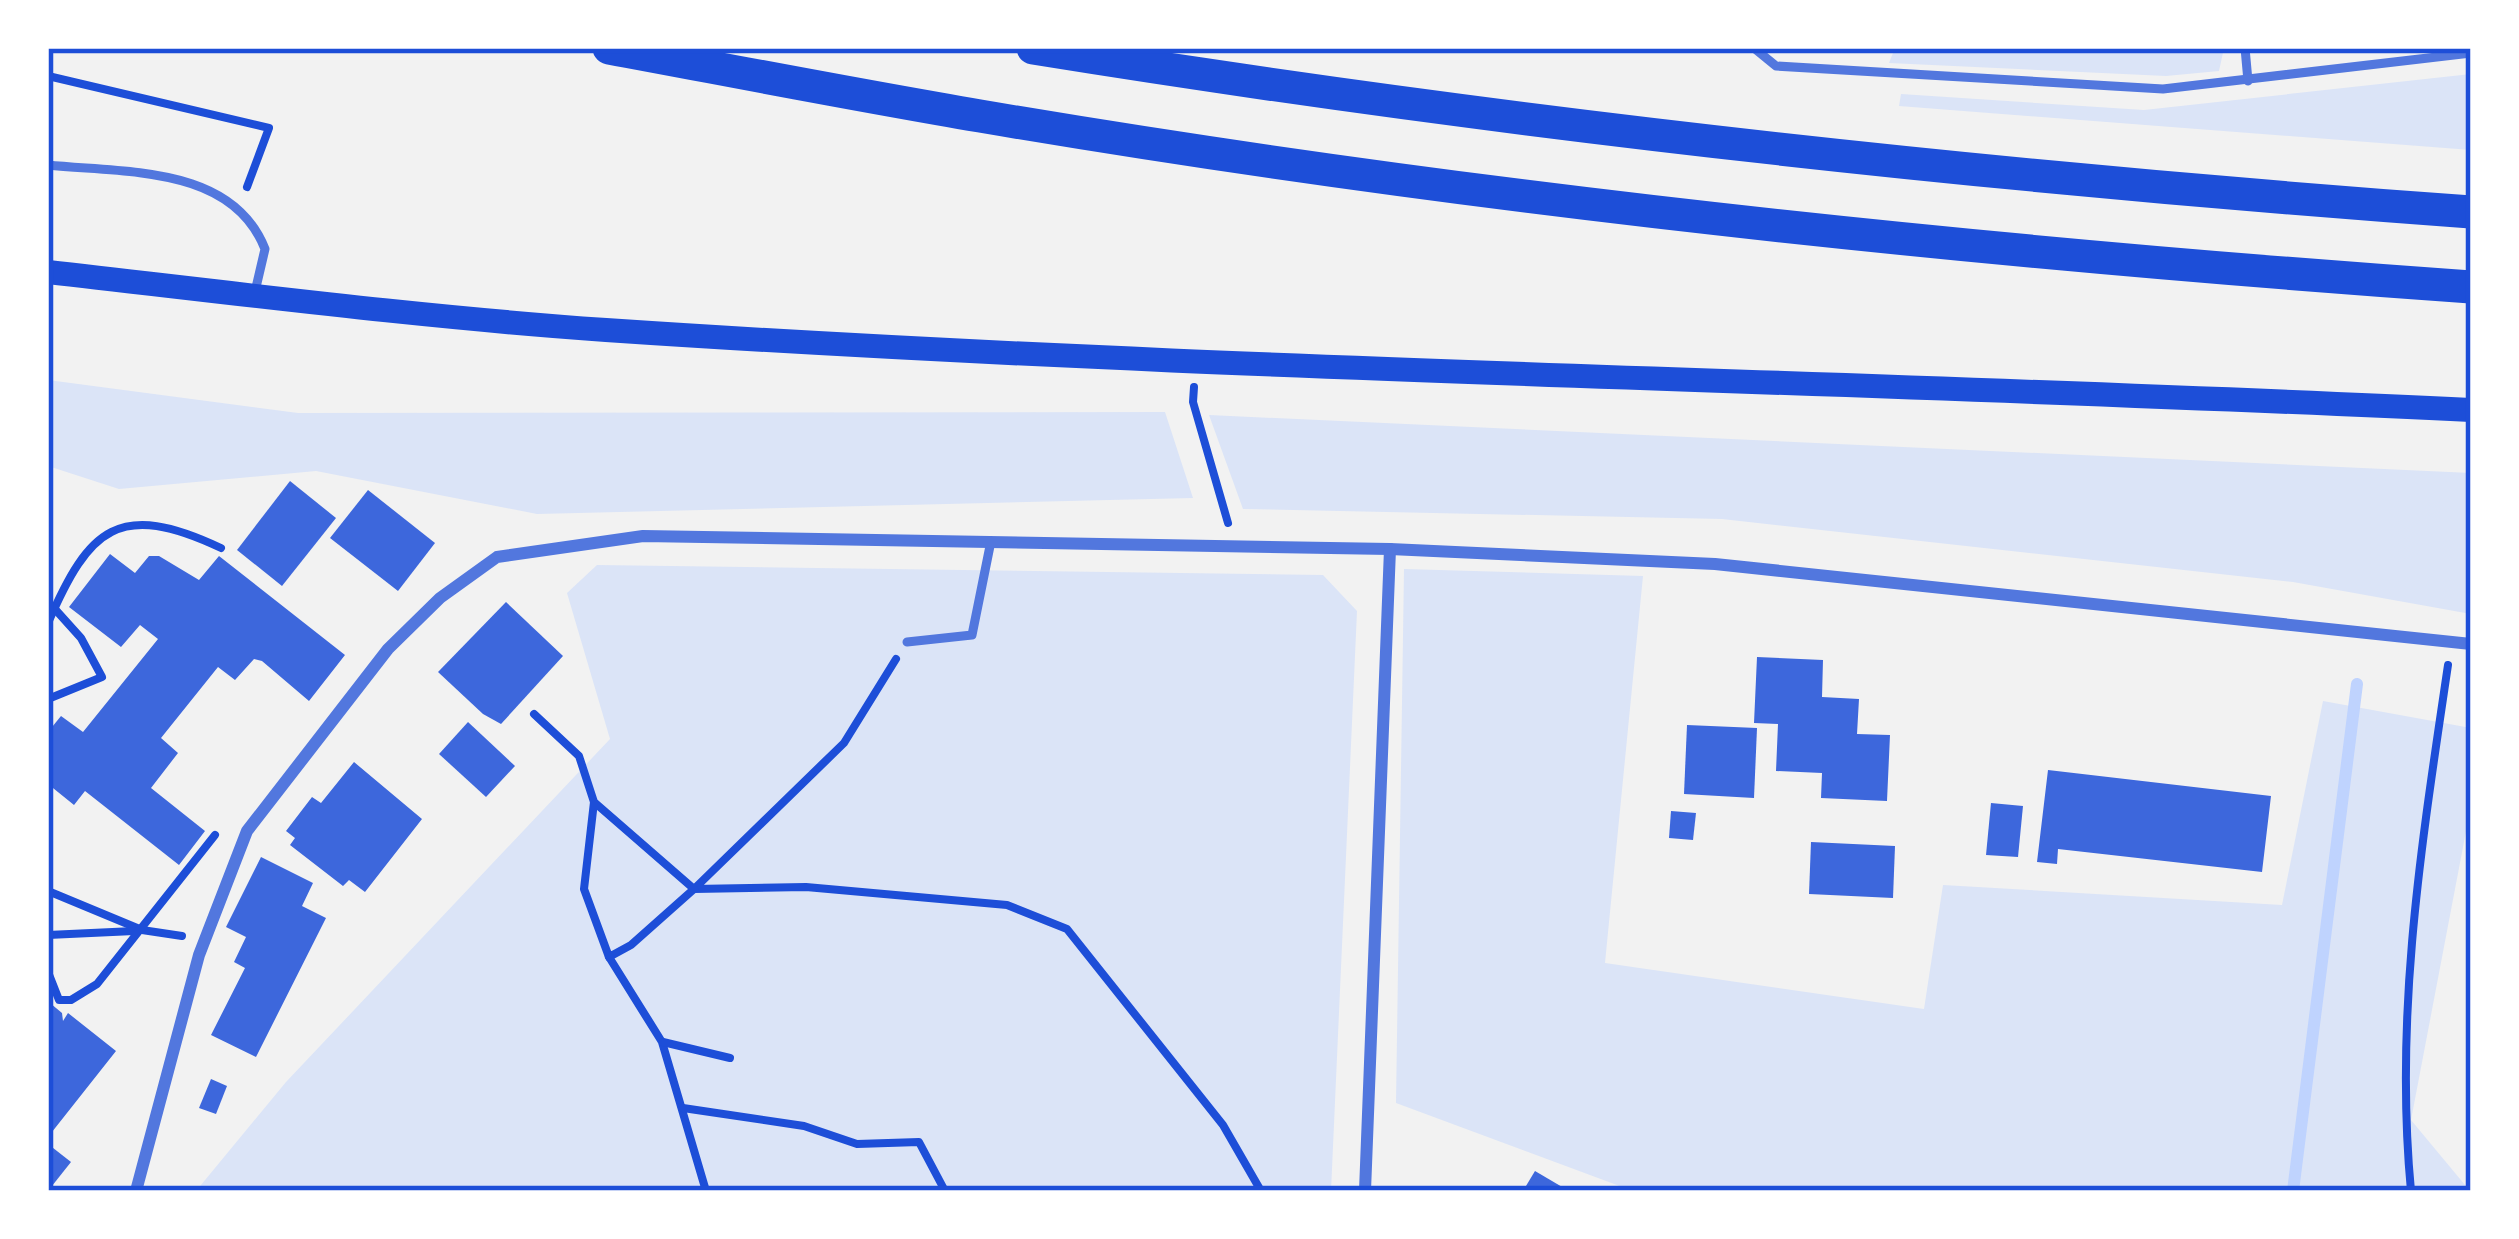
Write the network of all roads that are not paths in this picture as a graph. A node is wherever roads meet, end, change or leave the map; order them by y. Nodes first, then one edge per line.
1 (609, 48) edge
2 (1033, 48) edge
3 (1754, 48) edge
4 (2245, 48) edge
5 (2471, 53) edge
6 (2248, 81) junction
7 (48, 165) edge
8 (2471, 212) edge
9 (48, 272) edge
10 (2471, 287) edge
11 (254, 296) junction
12 (2471, 410) edge
13 (991, 541) junction
14 (1390, 549) junction
15 (907, 642) road end
16 (2471, 644) edge
17 (136, 1191) edge
18 (1365, 1191) edge

1 - 10 highway
2 - 8 highway
3 - 6 lane
4 - 6 lane
5 - 6 lane
7 - 11 lane
9 - 11 main road
11 - 12 main road
13 - 14 street
13 - 15 lane
13 - 17 street
14 - 16 street
14 - 18 street

